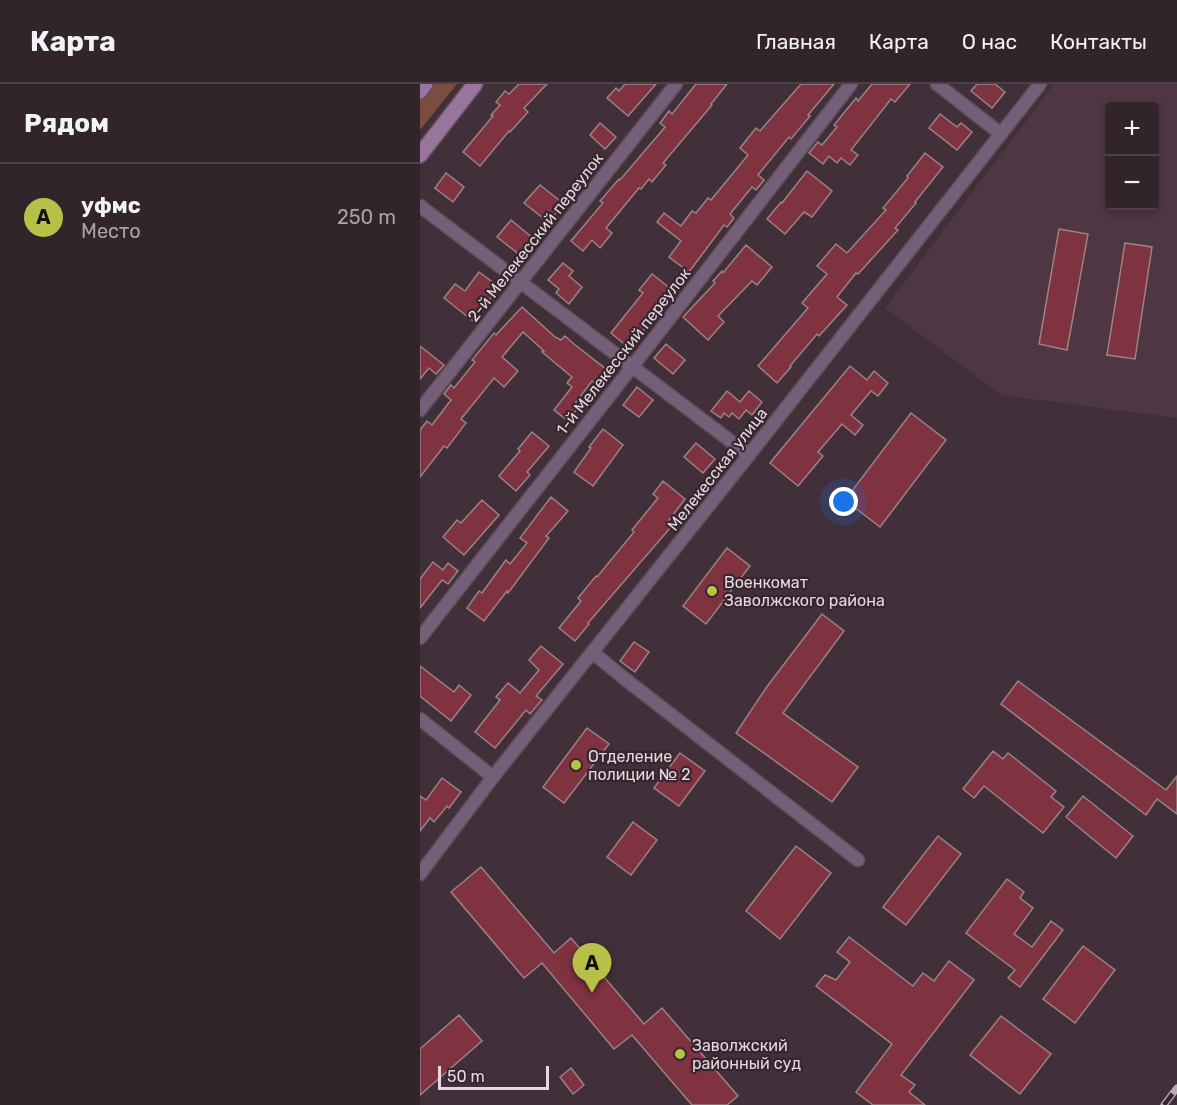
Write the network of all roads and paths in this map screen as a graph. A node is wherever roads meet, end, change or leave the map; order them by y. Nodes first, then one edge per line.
1 (425, 84) edge
2 (475, 84) edge
3 (676, 84) edge
4 (852, 84) edge
5 (937, 84) edge
6 (1040, 84) edge
7 (420, 91) edge
8 (1001, 134) junction
9 (420, 155) edge
10 (420, 206) edge
11 (520, 282) junction
12 (632, 367) junction
13 (420, 410) edge
14 (749, 455) junction
15 (420, 638) edge
16 (592, 652) junction
17 (420, 719) edge
18 (493, 777) junction
19 (858, 860) dead end
20 (420, 874) edge

1 - 7 main road
2 - 9 main road
3 - 11 street, 2-й Мелекесский переулок
4 - 12 street, 1-й Мелекесский переулок
5 - 8 street
6 - 8 street, Мелекесская улица
8 - 14 street, Мелекесская улица
10 - 11 street
11 - 12 street
11 - 13 street, 2-й Мелекесский переулок
12 - 14 street
12 - 15 street, 1-й Мелекесский переулок
14 - 16 street, Мелекесская улица
16 - 18 street, Мелекесская улица
16 - 19 street
17 - 18 street
18 - 20 street, Мелекесская улица

